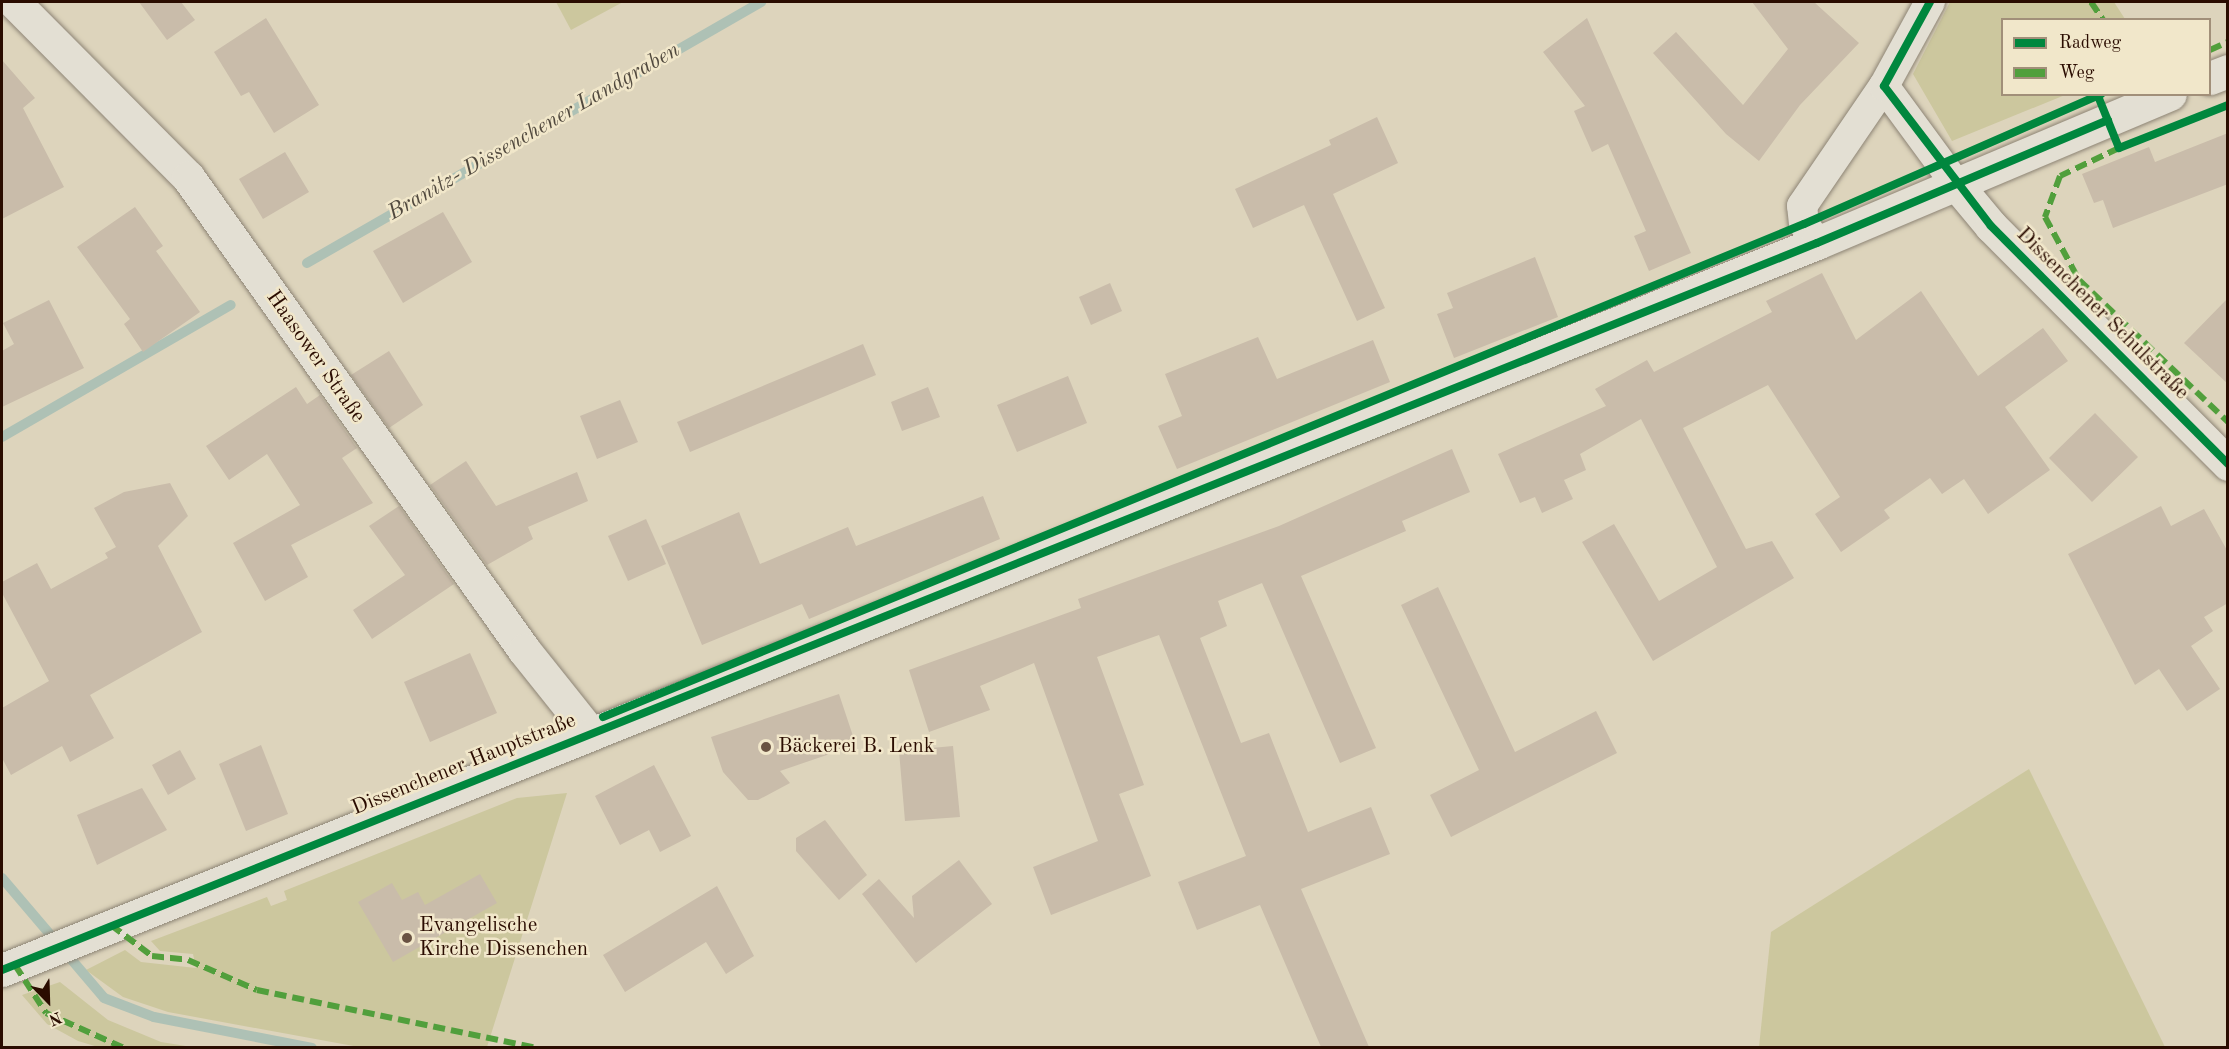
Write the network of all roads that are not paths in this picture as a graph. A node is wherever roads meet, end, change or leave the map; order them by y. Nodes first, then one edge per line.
1 (14, 2) edge
2 (1930, 2) edge
3 (2228, 71) edge
4 (2211, 78) edge
5 (1884, 86) junction
6 (2165, 96) edge
7 (1956, 184) junction
8 (1817, 243) junction
9 (2228, 464) edge
10 (591, 734) junction
11 (16, 964) edge

1 - 10 main road, Haasower Straße
2 - 5 street
3 - 4 main road
5 - 7 street
5 - 8 street
6 - 7 main road, Dissenchener Hauptstraße
7 - 8 main road, Dissenchener Hauptstraße
7 - 9 main road, Dissenchener Schulstraße
8 - 10 main road, Dissenchener Hauptstraße
10 - 11 main road, Dissenchener Hauptstraße

